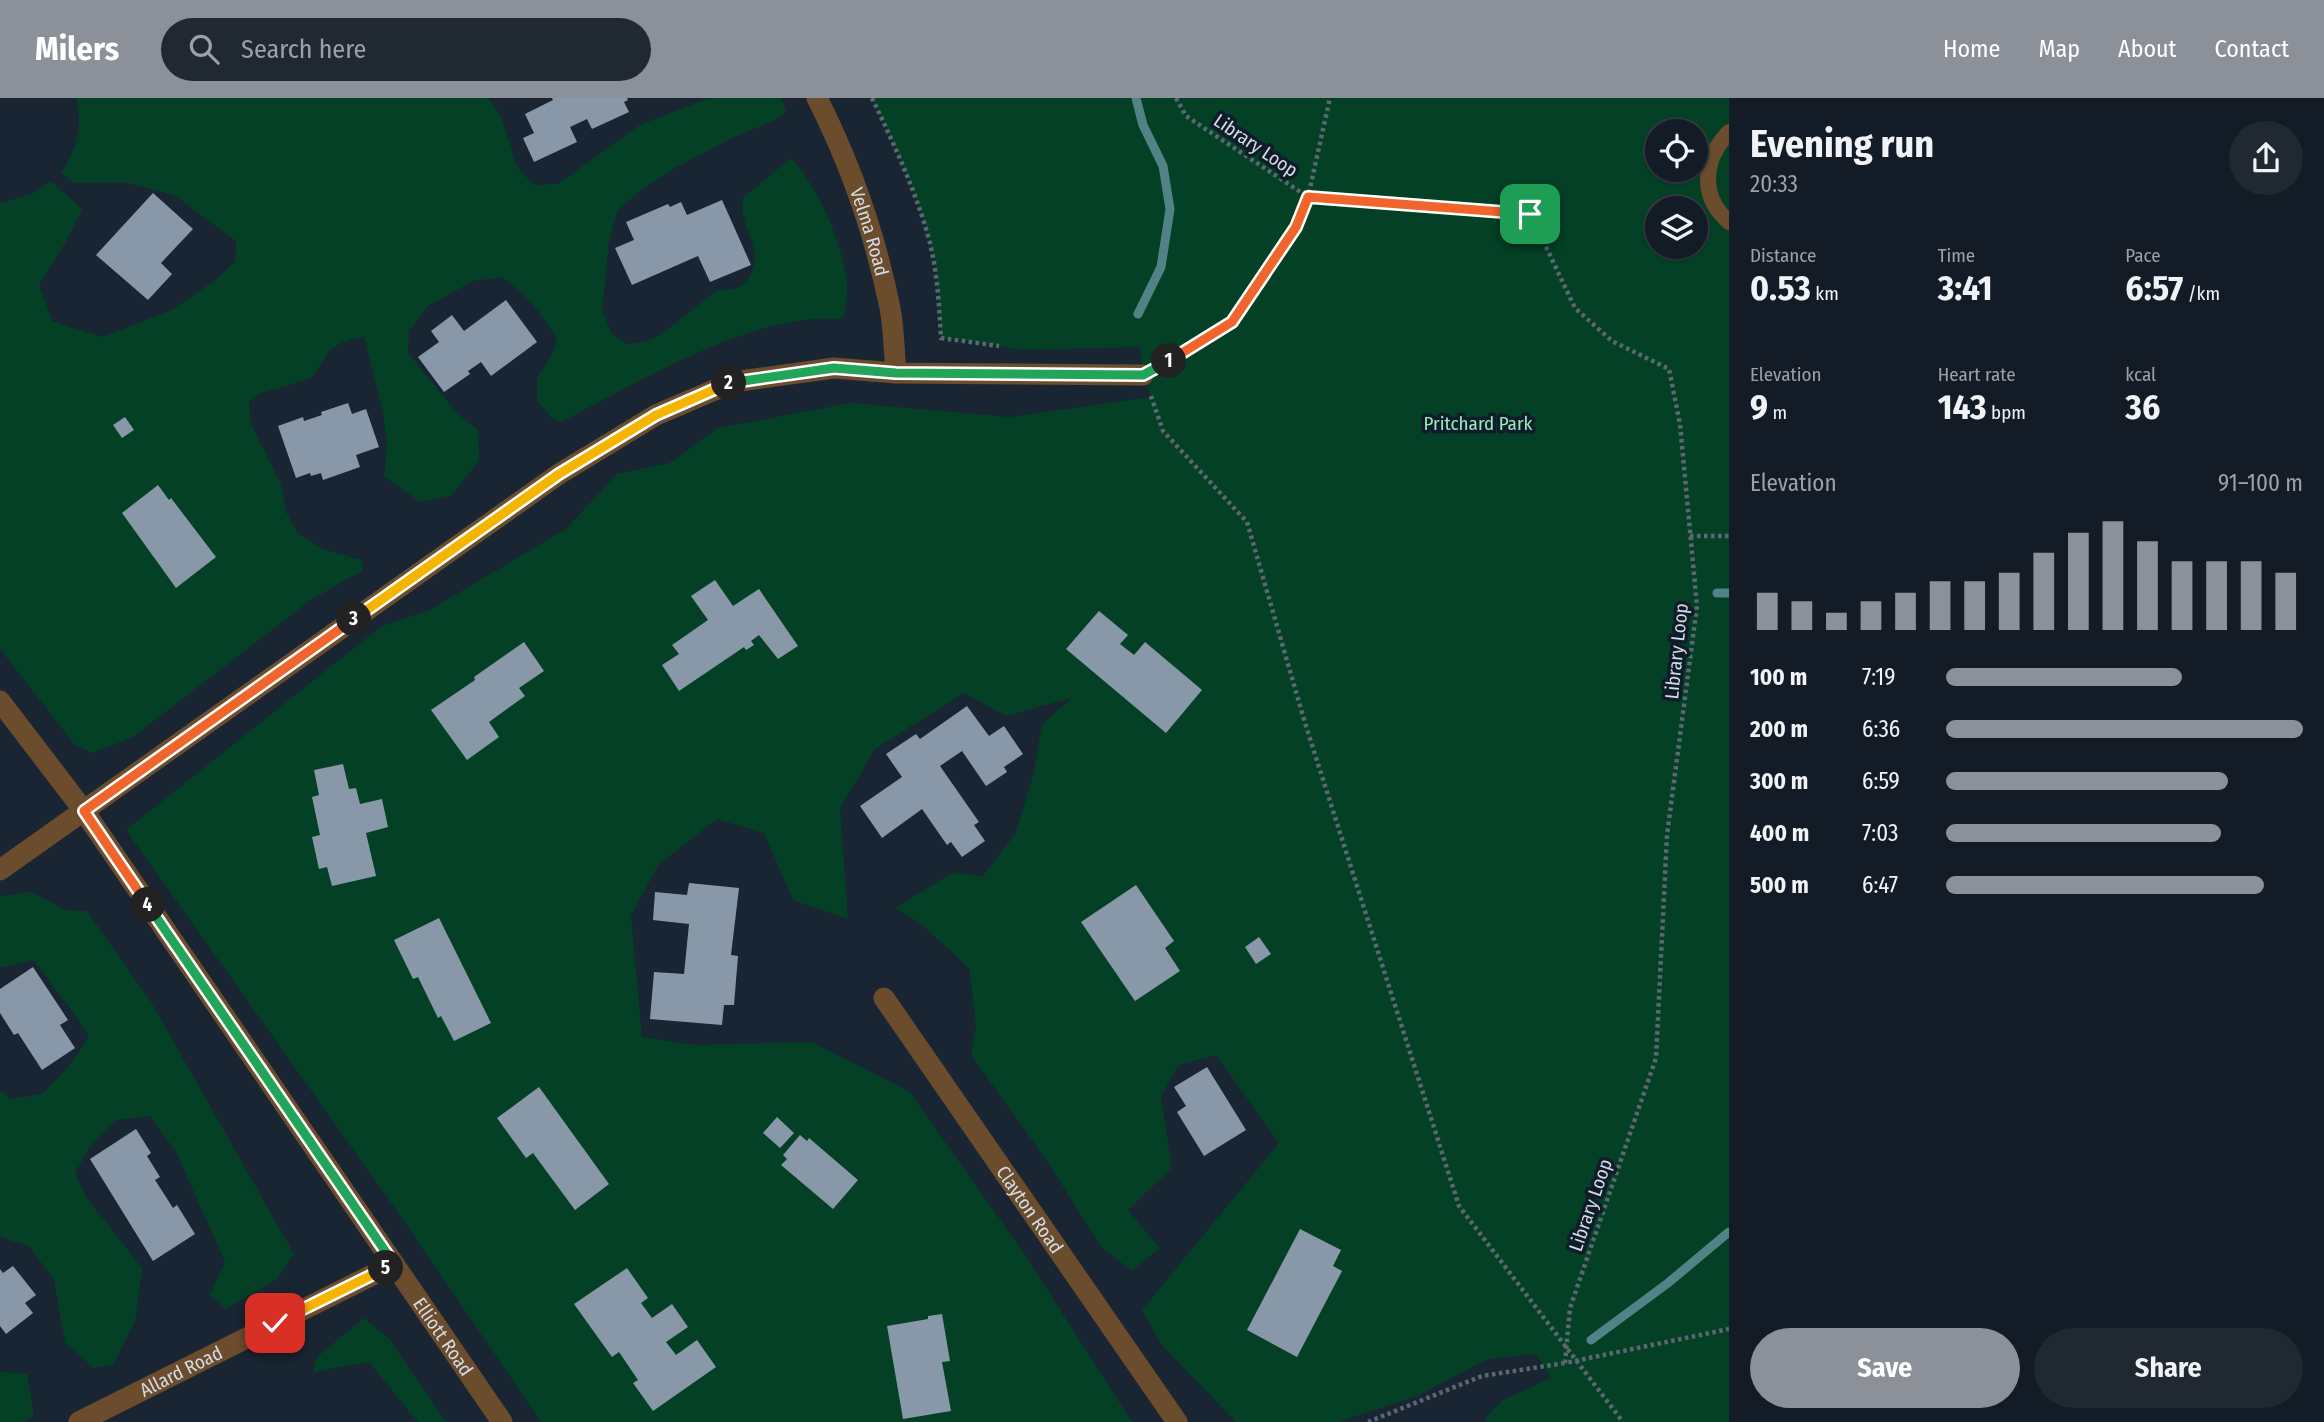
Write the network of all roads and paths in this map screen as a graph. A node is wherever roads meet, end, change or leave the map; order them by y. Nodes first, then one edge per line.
1 (817, 98) edge
2 (872, 98) edge
3 (1176, 98) edge
4 (1330, 98) edge
5 (1729, 132) edge
6 (1308, 197) junction
7 (1729, 222) edge
8 (1009, 348) dead end
9 (896, 373) junction
10 (1143, 375) junction
11 (1690, 536) junction
12 (1729, 536) edge
13 (0, 701) edge
14 (84, 811) junction
15 (0, 870) edge
16 (884, 998) dead end
17 (394, 1264) junction
18 (1729, 1329) edge
19 (1565, 1363) junction
20 (79, 1422) edge
21 (502, 1422) edge
22 (1177, 1422) edge
23 (1368, 1422) edge
24 (1623, 1422) edge

1 - 9 street, Velma Road
2 - 8 path
3 - 6 path, Library Loop
4 - 6 path
5 - 7 lane
6 - 10 path
6 - 11 path, Library Loop
9 - 10 street
9 - 14 street
10 - 24 path
11 - 12 path
11 - 19 path, Library Loop
13 - 14 street, Elliott Road
14 - 15 street
14 - 17 street, Elliott Road
16 - 22 street, Clayton Road
17 - 20 street, Allard Road
17 - 21 street, Elliott Road
18 - 19 path
19 - 23 path

